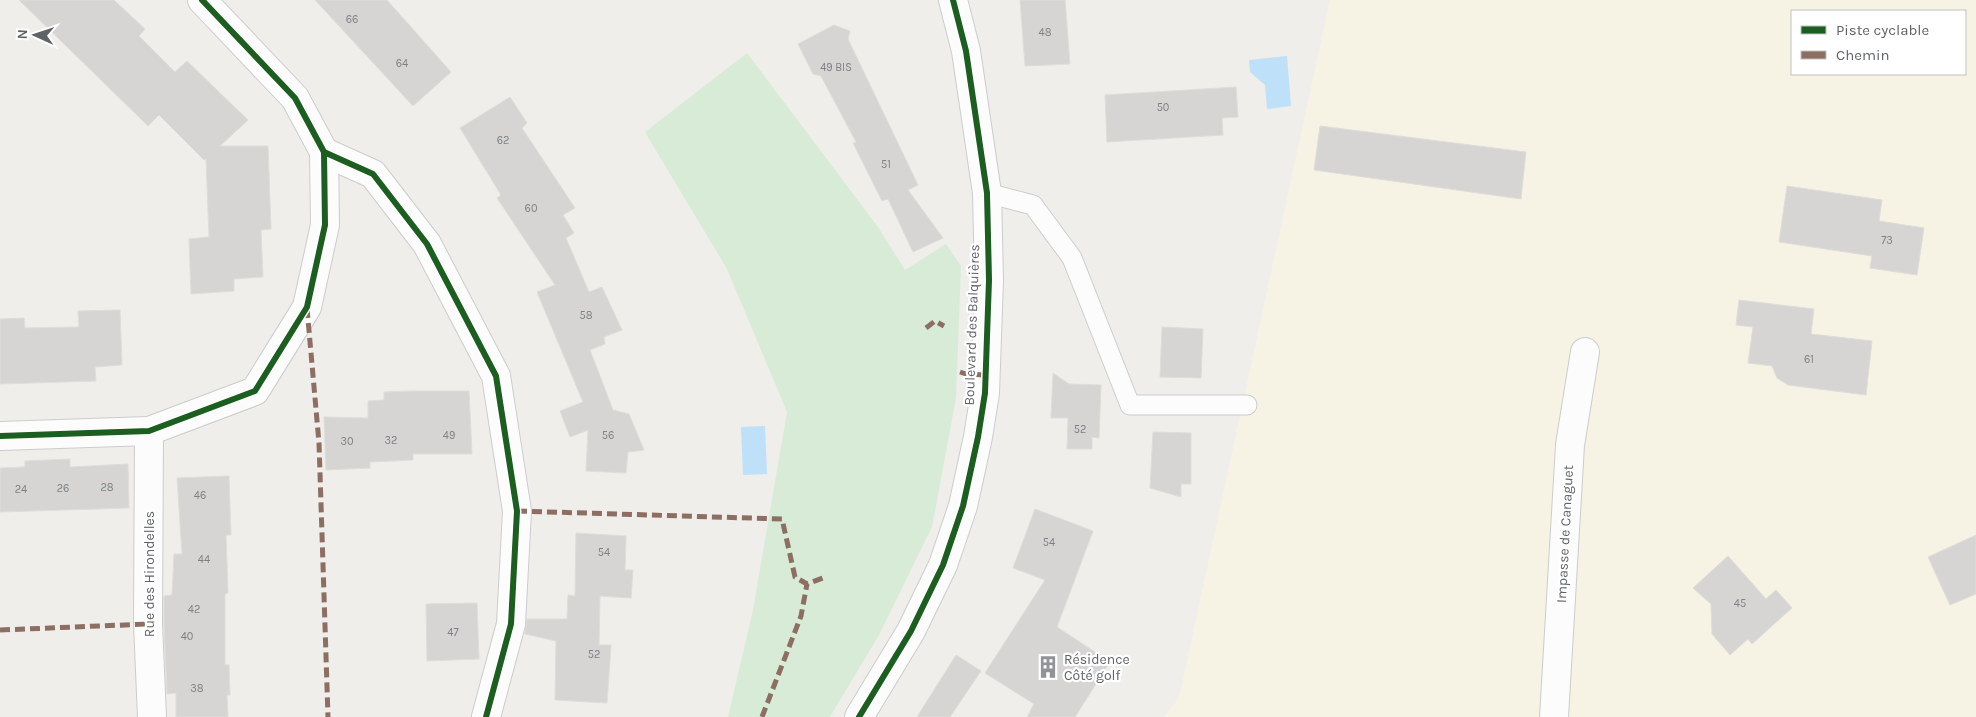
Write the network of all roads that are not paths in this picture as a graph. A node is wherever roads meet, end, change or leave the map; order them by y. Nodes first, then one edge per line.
1 (202, 0) edge
2 (953, 0) edge
3 (324, 152) junction
4 (987, 193) junction
5 (1585, 352) dead end
6 (1247, 405) dead end
7 (149, 431) junction
8 (0, 436) edge
9 (152, 717) edge
10 (486, 717) edge
11 (859, 717) edge
12 (1554, 717) edge

1 - 3 street
2 - 4 street, Boulevard des Balquières
3 - 7 street
3 - 10 street
4 - 6 lane
4 - 11 street, Boulevard des Balquières
5 - 12 street, Impasse de Canaguet
7 - 8 street
7 - 9 street, Rue des Hirondelles

